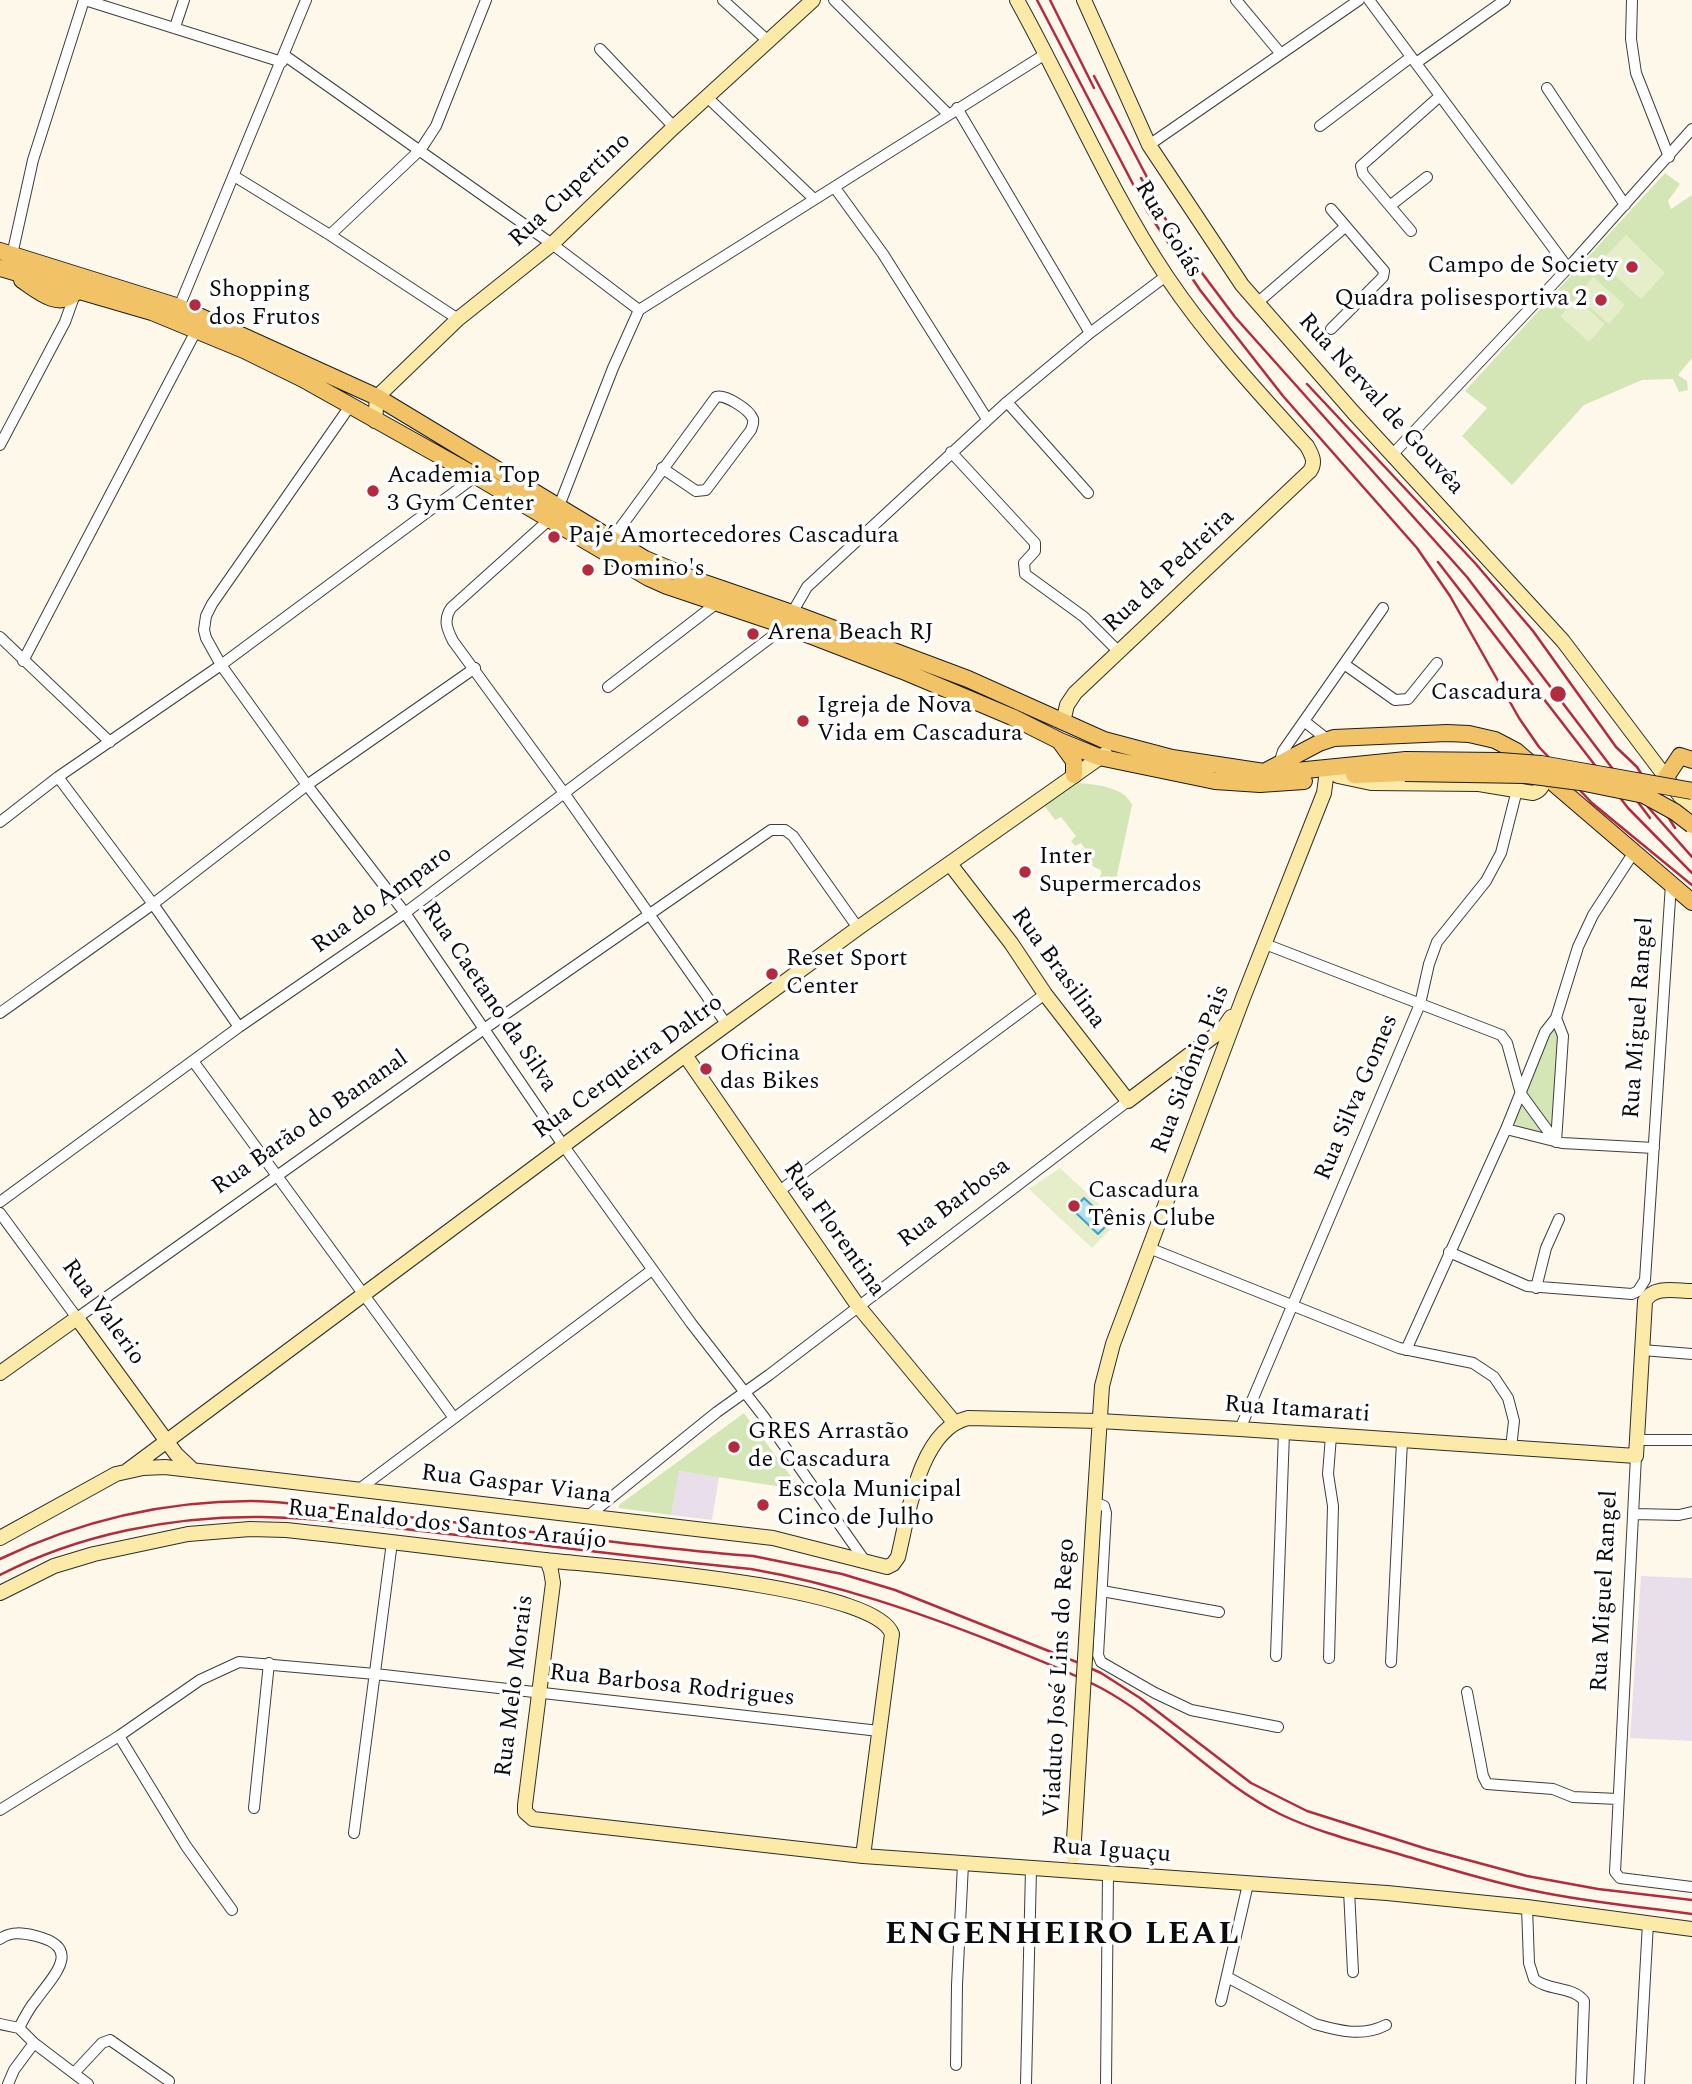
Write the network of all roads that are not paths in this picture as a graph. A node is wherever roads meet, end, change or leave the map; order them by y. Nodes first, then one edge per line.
1 (85, 0) edge
2 (184, 0) edge
3 (306, 0) edge
4 (486, 0) edge
5 (723, 0) edge
6 (813, 0) edge
7 (834, 0) edge
8 (1017, 0) edge
9 (1084, 0) edge
10 (1236, 0) edge
11 (1359, 0) edge
12 (1369, 0) edge
13 (1505, 0) edge
14 (1632, 0) edge
15 (175, 27) junction
16 (768, 41) junction
17 (600, 49) dead end
18 (1046, 53) junction
19 (1281, 54) junction
20 (283, 58) junction
21 (1413, 60) junction
22 (1547, 88) dead end
23 (1440, 96) junction
24 (708, 98) junction
25 (953, 111) junction
26 (1320, 126) dead end
27 (674, 127) junction
28 (1692, 130) edge
29 (1149, 145) junction
30 (421, 149) junction
31 (1669, 157) junction
32 (234, 176) junction
33 (1427, 177) dead end
34 (835, 188) junction
35 (814, 199) junction
36 (1391, 205) junction
37 (1625, 205) junction
38 (1331, 209) dead end
39 (1345, 227) junction
40 (1411, 231) dead end
41 (330, 235) junction
42 (552, 244) junction
43 (6, 253) edge
44 (1568, 268) junction
45 (4, 270) edge
46 (1166, 276) junction
47 (78, 286) junction
48 (51, 299) junction
49 (1257, 303) junction
50 (179, 307) junction
51 (639, 310) junction
52 (458, 319) junction
53 (65, 322) junction
54 (197, 329) junction
55 (1331, 329) dead end
56 (1090, 333) junction
57 (377, 397) junction
58 (1007, 402) junction
59 (350, 406) junction
60 (987, 419) junction
61 (376, 421) junction
62 (0, 445) edge
63 (951, 452) junction
64 (1392, 455) junction
65 (1313, 460) joint
66 (662, 468) junction
67 (476, 476) junction
68 (1088, 494) dead end
69 (555, 512) junction
70 (612, 539) junction
71 (717, 603) junction
72 (1382, 608) dead end
73 (789, 620) junction
74 (0, 637) edge
75 (1119, 652) junction
76 (23, 661) junction
77 (1437, 663) dead end
78 (1344, 664) junction
79 (221, 665) junction
80 (475, 668) junction
81 (608, 687) dead end
82 (1304, 721) junction
83 (1063, 722) junction
84 (1328, 740) junction
85 (1060, 741) junction
86 (110, 742) junction
87 (1126, 747) junction
88 (1099, 757) junction
89 (1692, 760) edge
90 (1406, 767) junction
91 (1271, 768) junction
92 (1074, 775) junction
93 (1544, 775) junction
94 (58, 777) junction
95 (1332, 777) junction
96 (1666, 777) junction
97 (307, 785) junction
98 (1517, 790) junction
99 (1692, 791) edge
100 (564, 793) junction
101 (1692, 808) edge
102 (0, 822) edge
103 (1692, 825) edge
104 (1634, 852) junction
105 (950, 864) junction
106 (1671, 884) junction
107 (1692, 902) edge
108 (153, 904) junction
109 (405, 913) junction
110 (649, 914) junction
111 (858, 928) junction
112 (1265, 944) junction
113 (1045, 994) junction
114 (1243, 998) junction
115 (1420, 1004) junction
116 (0, 1013) edge
117 (1556, 1018) junction
118 (727, 1024) junction
119 (239, 1027) junction
120 (484, 1028) junction
121 (685, 1055) junction
122 (194, 1061) junction
123 (1521, 1094) junction
124 (1128, 1101) junction
125 (1506, 1129) junction
126 (1556, 1142) junction
127 (563, 1145) junction
128 (1654, 1148) junction
129 (277, 1176) junction
130 (778, 1192) junction
131 (0, 1202) edge
132 (0, 1213) edge
133 (1559, 1219) dead end
134 (1149, 1248) junction
135 (1449, 1252) junction
136 (652, 1270) junction
137 (1645, 1280) junction
138 (1536, 1288) junction
139 (1657, 1290) junction
140 (1692, 1291) edge
141 (1632, 1294) junction
142 (364, 1295) junction
143 (858, 1306) junction
144 (1292, 1307) junction
145 (1644, 1307) junction
146 (77, 1318) junction
147 (1406, 1350) junction
148 (1642, 1350) junction
149 (1692, 1354) edge
150 (0, 1373) edge
151 (745, 1392) junction
152 (454, 1418) junction
153 (1099, 1421) junction
154 (954, 1422) junction
155 (1240, 1429) junction
156 (1284, 1432) junction
157 (1331, 1436) junction
158 (167, 1440) junction
159 (1637, 1440) junction
160 (1692, 1440) edge
161 (1402, 1441) junction
162 (1511, 1448) junction
163 (1636, 1456) junction
164 (127, 1471) junction
165 (194, 1471) junction
166 (358, 1490) junction
167 (1094, 1506) junction
168 (1692, 1512) edge
169 (1634, 1514) junction
170 (587, 1517) junction
171 (0, 1538) edge
172 (392, 1542) junction
173 (547, 1560) junction
174 (865, 1561) junction
175 (580, 1563) junction
176 (552, 1589) junction
177 (1102, 1591) junction
178 (0, 1593) edge
179 (1219, 1612) dead end
180 (1276, 1656) dead end
181 (1329, 1658) dead end
182 (1391, 1661) dead end
183 (269, 1663) junction
184 (375, 1674) junction
185 (1467, 1692) dead end
186 (539, 1693) junction
187 (1278, 1727) dead end
188 (879, 1731) junction
189 (119, 1735) junction
190 (1618, 1799) junction
191 (254, 1808) dead end
192 (0, 1810) edge
193 (528, 1816) joint
194 (354, 1833) dead end
195 (863, 1856) junction
196 (964, 1864) junction
197 (1031, 1869) junction
198 (1072, 1871) junction
199 (1108, 1874) junction
200 (1248, 1884) junction
201 (1692, 1886) edge
202 (1349, 1890) junction
203 (1527, 1907) junction
204 (232, 1910) dead end
205 (1648, 1923) junction
206 (1692, 1929) edge
207 (0, 1939) edge
208 (1353, 1972) dead end
209 (1227, 1977) junction
210 (1221, 2001) dead end
211 (0, 2024) edge
212 (1386, 2025) dead end
213 (19, 2028) junction
214 (34, 2043) junction
215 (956, 2064) dead end
216 (74, 2073) junction
217 (169, 2081) dead end
218 (8, 2084) edge
219 (89, 2084) edge
220 (1026, 2084) edge
221 (1106, 2084) edge
222 (1581, 2084) edge
223 (1639, 2084) edge

1 - 15 street
1 - 43 street
2 - 15 street
3 - 20 street
4 - 30 street
5 - 16 street
6 - 16 main road, Rua Cupertino
7 - 25 street
8 - 18 main road, Rua Goiás
9 - 29 main road, Rua Nerval de Gouvêa
10 - 19 street
11 - 19 street
12 - 21 street
13 - 21 street
14 - 31 street
15 - 20 street
16 - 24 main road, Rua Cupertino
17 - 27 street
18 - 25 street
18 - 46 main road, Rua Goiás
19 - 29 street
20 - 30 street
20 - 32 street
21 - 23 street
21 - 26 street
22 - 37 street
23 - 36 street
23 - 44 street
24 - 27 main road, Rua Cupertino
24 - 35 street
25 - 34 street
25 - 56 street
27 - 42 main road, Rua Cupertino
28 - 31 street
29 - 49 main road, Rua Nerval de Gouvêa
30 - 41 street
30 - 42 street
31 - 37 street
32 - 41 street
32 - 50 street
33 - 36 street
34 - 35 street
34 - 60 street
35 - 51 street
36 - 40 street
37 - 44 street
38 - 39 street
39 - 49 street
39 - 55 street
41 - 52 street
42 - 51 street
42 - 52 main road, Rua Cupertino
43 - 47 main road
44 - 64 street
45 - 47 main road
45 - 48 main road
46 - 56 street
46 - 65 main road, Rua Goiás
47 - 48 main road
47 - 50 main road
47 - 53 street
47 - 54 main road
48 - 53 street
49 - 64 main road, Rua Nerval de Gouvêa
50 - 57 main road
51 - 69 street
52 - 57 main road, Rua Cupertino
53 - 62 street
54 - 59 main road
54 - 76 street
56 - 58 street
57 - 61 main road
57 - 69 main road
58 - 60 street
58 - 68 street
59 - 61 main road
59 - 79 street, Rua Caetano da Silva
60 - 63 street
61 - 67 main road
63 - 73 street
63 - 75 street
64 - 96 main road, Rua Nerval de Gouvêa
65 - 75 main road, Rua da Pedreira
66 - 66 street
66 - 70 street
67 - 69 main road
67 - 79 street
69 - 70 main road
69 - 71 main road
69 - 80 street
70 - 73 main road
71 - 73 main road
71 - 81 street
72 - 78 street
73 - 83 main road
73 - 85 main road
73 - 100 street, Rua do Amparo
74 - 76 street
75 - 83 main road, Rua da Pedreira
76 - 86 street
77 - 78 street
78 - 82 street
79 - 86 street
79 - 97 street, Rua Caetano da Silva
80 - 97 street
80 - 100 street
82 - 84 street
82 - 91 street
83 - 87 main road
84 - 91 main road
84 - 93 main road
85 - 88 main road
85 - 92 main road
86 - 94 street
87 - 88 main road, Rua Cerqueira Daltro
87 - 91 main road
88 - 92 main road, Rua Cerqueira Daltro
88 - 95 main road
89 - 96 main road
90 - 91 main road
90 - 95 main road
90 - 99 main road, bridge
90 - 103 main road, bridge
92 - 105 main road, Rua Cerqueira Daltro
93 - 98 main road
93 - 104 main road
94 - 102 street
94 - 108 street
95 - 98 main road
95 - 112 main road, Rua Sidônio Pais
96 - 101 main road, Rua Nerval de Gouvêa
97 - 108 street
97 - 109 street, Rua Caetano da Silva
98 - 115 street, Rua Silva Gomes
100 - 109 street, Rua do Amparo
100 - 110 street
104 - 106 main road
104 - 117 street
105 - 111 main road, Rua Cerqueira Daltro
105 - 113 main road, Rua Brasilina
106 - 107 main road
106 - 128 street, Rua Miguel Rangel
108 - 116 street
108 - 119 street
109 - 119 street, Rua do Amparo
109 - 120 street, Rua Caetano da Silva
110 - 111 street, Rua Barão do Bananal
110 - 118 street
110 - 120 street, Rua Barão do Bananal
111 - 118 main road, Rua Cerqueira Daltro
112 - 114 main road, Rua Sidônio Pais
112 - 115 street
113 - 124 main road, Rua Brasilina
113 - 130 street
114 - 124 main road, Rua Barbosa
114 - 134 main road, Rua Sidônio Pais
115 - 123 street
115 - 144 street, Rua Silva Gomes
117 - 123 street
117 - 126 street
118 - 121 main road, Rua Cerqueira Daltro
119 - 122 street, Rua do Amparo
120 - 127 street, Rua Caetano da Silva
120 - 129 street, Rua Barão do Bananal
121 - 127 main road, Rua Cerqueira Daltro
121 - 130 main road, Rua Florentina
122 - 129 street
122 - 131 street, Rua do Amparo
123 - 125 street
123 - 126 street
124 - 143 street, Rua Barbosa
125 - 126 street
125 - 135 street
126 - 128 street
127 - 136 street, Rua Caetano da Silva
127 - 142 main road, Rua Cerqueira Daltro
128 - 137 street, Rua Miguel Rangel
129 - 142 street
129 - 146 street, Rua Barão do Bananal
130 - 143 main road, Rua Florentina
132 - 146 street, Rua Valerio
133 - 138 street
134 - 144 street
134 - 153 main road, Rua Sidônio Pais
135 - 138 street
135 - 147 street
136 - 151 street, Rua Caetano da Silva
136 - 152 street
137 - 139 street
137 - 141 street
138 - 141 street
139 - 140 main road
139 - 145 main road
141 - 145 street
142 - 152 street
142 - 158 main road, Rua Cerqueira Daltro
143 - 151 street, Rua Barbosa
143 - 154 main road, Rua Florentina
144 - 147 street
144 - 155 street, Rua Silva Gomes
145 - 148 main road, Rua Miguel Rangel
146 - 150 main road, Rua Barão do Bananal
146 - 158 main road, Rua Valerio
147 - 162 street
148 - 149 street
148 - 159 main road, Rua Miguel Rangel
151 - 170 street, Rua Barbosa
151 - 174 street, Rua Caetano da Silva
152 - 166 street
153 - 154 main road, Rua Itamarati
153 - 155 main road, Rua Itamarati
153 - 167 main road, Viaduto José Lins do Rego
154 - 174 main road, Rua Gaspar Viana
155 - 156 main road, Rua Itamarati
156 - 157 main road, Rua Itamarati
156 - 180 street
157 - 161 main road, Rua Itamarati
157 - 181 street
158 - 164 main road, Rua Cerqueira Daltro
158 - 165 main road
159 - 160 street
159 - 163 main road, Rua Miguel Rangel
161 - 162 main road, Rua Itamarati
161 - 182 street
162 - 163 main road, Rua Itamarati
163 - 169 street, Rua Miguel Rangel
164 - 165 main road, Rua Gaspar Viana
164 - 171 main road
165 - 166 main road, Rua Gaspar Viana
166 - 170 main road, Rua Gaspar Viana
167 - 177 street
167 - 198 main road, Viaduto José Lins do Rego, bridge
168 - 169 street
169 - 190 street, Rua Miguel Rangel
170 - 174 main road, Rua Gaspar Viana
172 - 173 main road, Rua Enaldo dos Santos Araújo
172 - 178 main road, Rua Enaldo dos Santos Araújo
172 - 184 street
173 - 175 main road, Rua Enaldo dos Santos Araújo
173 - 176 main road, Rua Melo Morais
175 - 176 main road
175 - 188 main road, Rua Enaldo dos Santos Araújo
176 - 186 main road, Rua Melo Morais
177 - 179 street
177 - 187 street
183 - 184 street, Rua Barbosa Rodrigues
183 - 189 street, Rua Barbosa Rodrigues
183 - 191 street
184 - 186 street, Rua Barbosa Rodrigues
184 - 194 street
185 - 190 street
186 - 188 street, Rua Barbosa Rodrigues
186 - 193 main road, Rua Melo Morais
188 - 195 main road
189 - 192 street, Rua Barbosa Rodrigues
189 - 204 street
190 - 201 street, Rua Miguel Rangel
193 - 195 main road, Rua Iguaçu
195 - 196 main road, Rua Iguaçu
196 - 197 main road, Rua Iguaçu
196 - 215 street
197 - 198 main road, Rua Iguaçu
197 - 220 street
198 - 199 main road, Rua Iguaçu
199 - 200 main road, Rua Iguaçu
199 - 221 street
200 - 202 main road, Rua Iguaçu
200 - 209 street
202 - 203 main road, Rua Iguaçu
202 - 208 street
203 - 205 main road, Rua Iguaçu
203 - 222 street
205 - 206 main road, Rua Iguaçu
205 - 223 street
207 - 213 street
209 - 210 street
209 - 212 street
211 - 213 street
213 - 214 street
214 - 216 street
214 - 218 street
216 - 217 street
216 - 219 street

